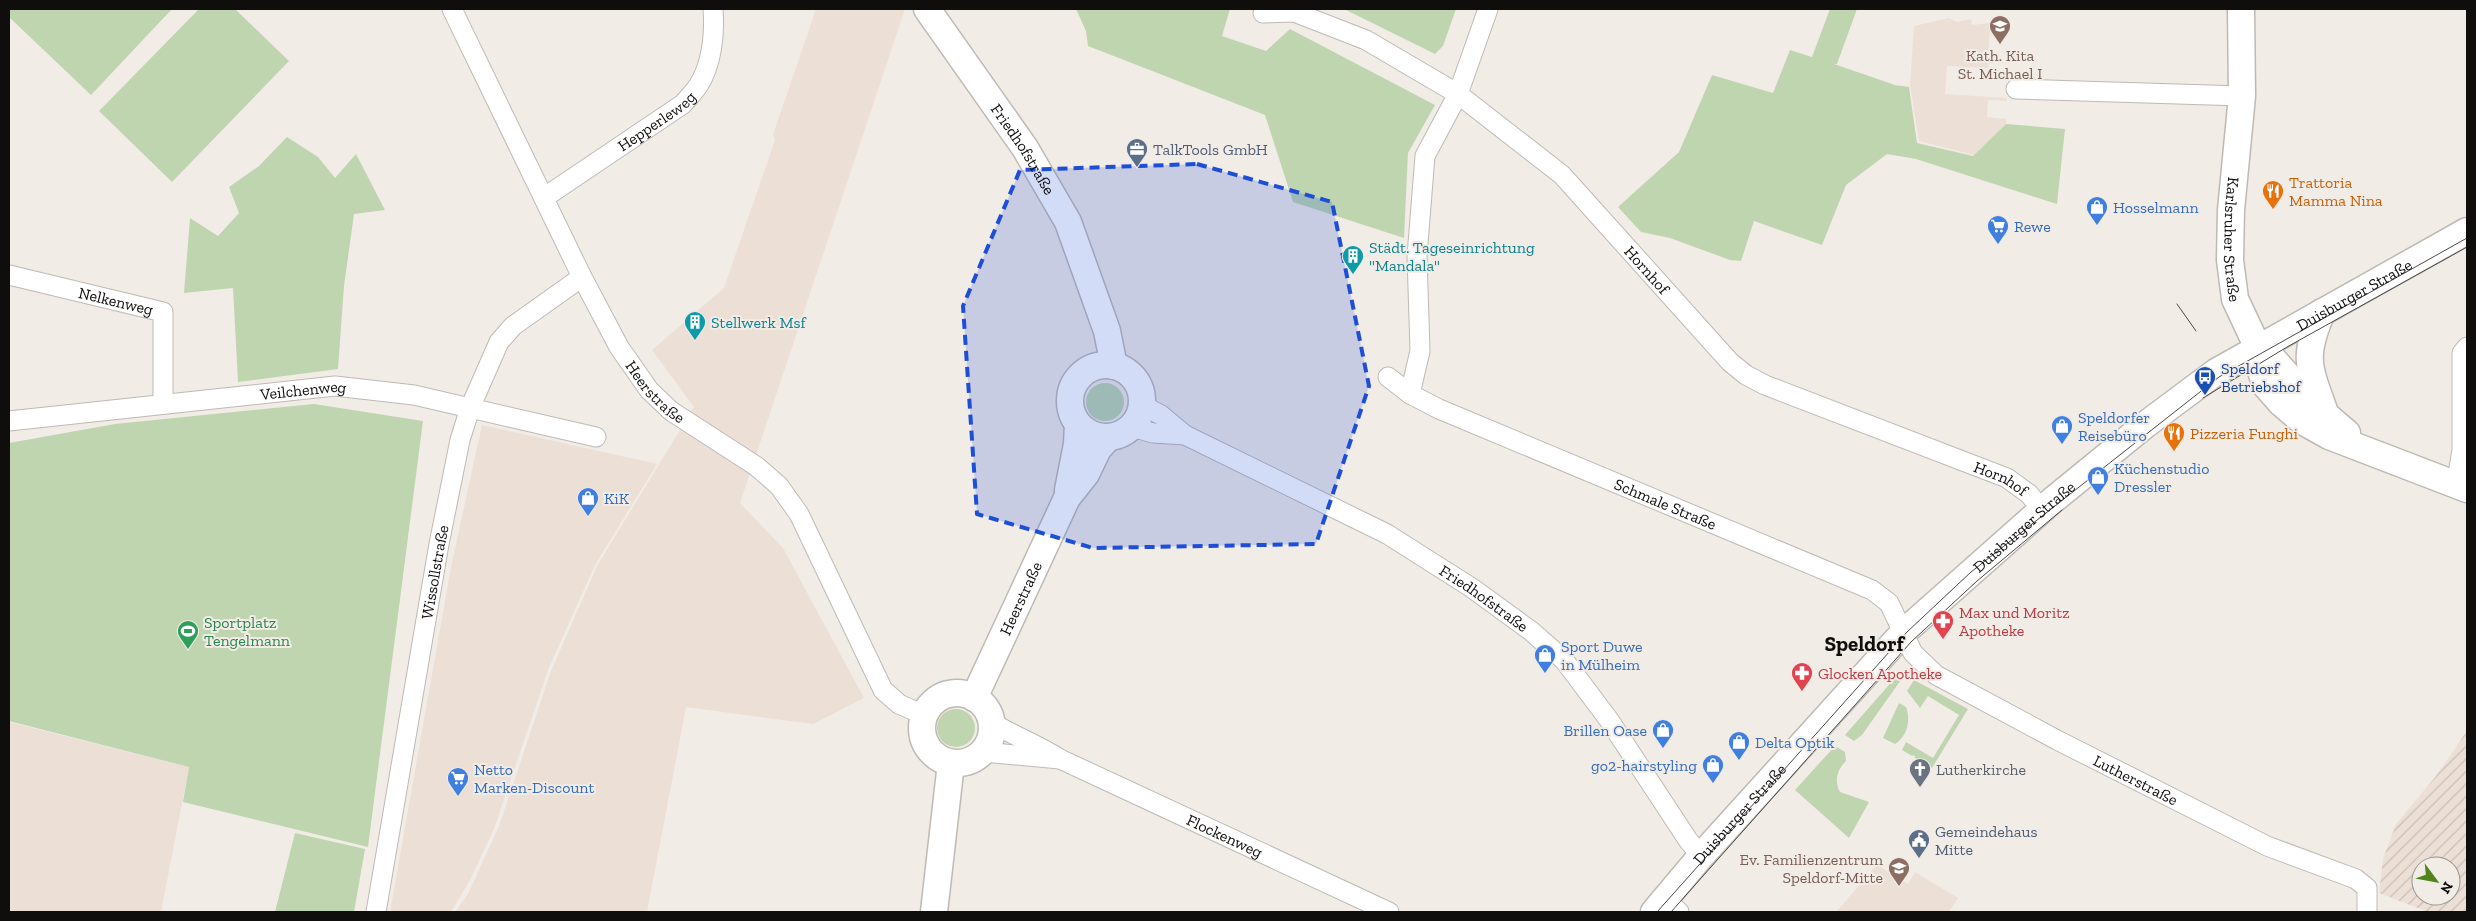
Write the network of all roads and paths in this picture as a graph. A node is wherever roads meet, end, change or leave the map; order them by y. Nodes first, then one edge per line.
1 (452, 9) edge
2 (713, 9) edge
3 (928, 9) edge
4 (1488, 9) edge
5 (2241, 9) edge
6 (1263, 13) dead end
7 (2016, 89) dead end
8 (1458, 94) junction
9 (2242, 96) junction
10 (545, 197) junction
11 (2467, 231) edge
12 (9, 275) edge
13 (582, 277) junction
14 (1096, 302) junction
15 (2322, 312) junction
16 (2467, 347) edge
17 (2258, 348) junction
18 (1114, 366) junction
19 (1085, 371) junction
20 (1388, 377) dead end
21 (1410, 394) junction
22 (163, 404) junction
23 (470, 408) junction
24 (2326, 415) junction
25 (1137, 416) junction
26 (9, 421) edge
27 (1078, 425) junction
28 (596, 437) dead end
29 (1108, 438) junction
30 (2363, 447) junction
31 (2462, 487) edge
32 (1067, 498) junction
33 (2042, 510) junction
34 (1904, 632) junction
35 (974, 698) junction
36 (924, 715) junction
37 (991, 722) junction
38 (983, 752) junction
39 (1060, 759) junction
40 (951, 763) junction
41 (1701, 856) junction
42 (1666, 908) edge
43 (376, 912) edge
44 (934, 912) edge
45 (1390, 912) edge
46 (2367, 912) edge

1 - 10 street, Heerstraße
2 - 10 street, Hepperleweg
3 - 14 street, Friedhofstraße
4 - 8 street
5 - 9 street, Karlsruher Straße
6 - 8 street, Hornhof
7 - 9 street
8 - 21 street
8 - 33 street, Hornhof
9 - 17 street, Karlsruher Straße
10 - 13 street, Heerstraße
11 - 15 street, Duisburger Straße
12 - 22 street, Nelkenweg
13 - 23 street, Wissollstraße
13 - 36 street, Heerstraße
14 - 18 street, Friedhofstraße
14 - 19 street, Friedhofstraße
15 - 17 street, Duisburger Straße
15 - 24 street
16 - 31 street
17 - 24 street
17 - 30 street
17 - 33 street, Duisburger Straße
18 - 19 street
18 - 25 street
19 - 27 street, Friedhofstraße
20 - 21 street, Schmale Straße
21 - 34 street, Schmale Straße
22 - 23 street, Veilchenweg
22 - 26 street, Veilchenweg
23 - 28 street, Veilchenweg
23 - 43 street, Wissollstraße
24 - 30 street
25 - 29 street
25 - 41 street, Friedhofstraße
27 - 29 street
27 - 32 street, Heerstraße
29 - 32 street, Heerstraße
30 - 31 street
32 - 35 street, Heerstraße
33 - 34 street, Duisburger Straße
34 - 41 street, Duisburger Straße
34 - 46 street, Lutherstraße
35 - 36 street
35 - 37 street
36 - 40 street
37 - 38 street
37 - 39 street, Flockenweg
38 - 39 street, Flockenweg
38 - 40 street
39 - 45 street, Flockenweg
40 - 44 street
41 - 42 street, Duisburger Straße

